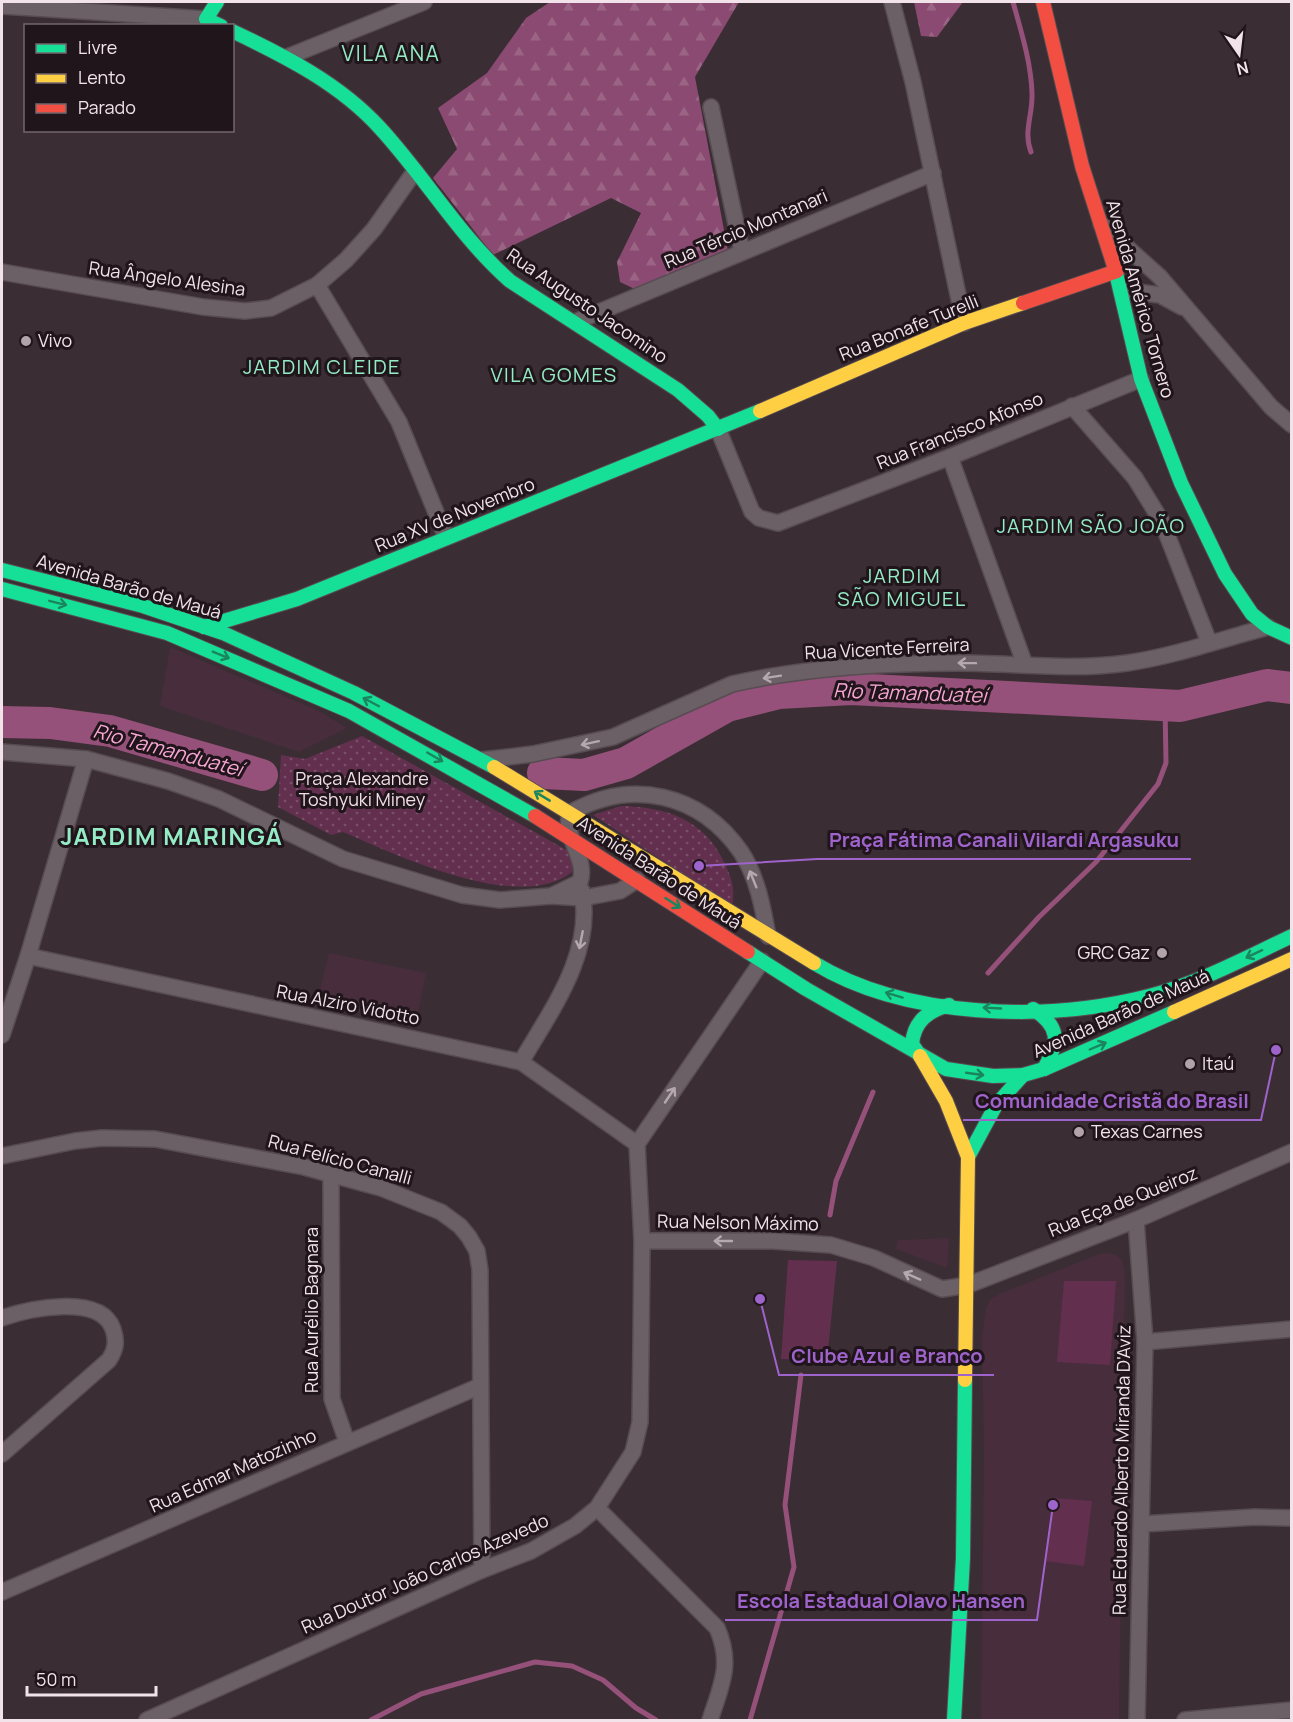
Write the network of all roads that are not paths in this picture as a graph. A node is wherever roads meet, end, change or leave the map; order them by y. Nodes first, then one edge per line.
1 (217, 2) edge
2 (424, 2) edge
3 (892, 2) edge
4 (1042, 2) edge
5 (2, 6) edge
6 (206, 19) junction
7 (217, 24) edge
8 (234, 32) edge
9 (287, 57) junction
10 (711, 107) dead end
11 (415, 171) junction
12 (933, 173) junction
13 (1101, 224) junction
14 (742, 252) junction
15 (1117, 271) junction
16 (2, 272) edge
17 (317, 285) junction
18 (1122, 290) junction
19 (1187, 309) junction
20 (575, 322) junction
21 (964, 323) junction
22 (1141, 379) junction
23 (1072, 406) junction
24 (1292, 425) edge
25 (718, 429) junction
26 (950, 457) junction
27 (794, 518) joint
28 (446, 537) junction
29 (2, 570) edge
30 (2, 589) edge
31 (204, 627) junction
32 (1268, 627) junction
33 (1292, 638) edge
34 (1209, 642) junction
35 (1025, 665) junction
36 (2, 752) edge
37 (86, 759) junction
38 (482, 760) junction
39 (570, 813) junction
40 (571, 838) junction
41 (637, 880) junction
42 (580, 882) junction
43 (551, 896) junction
44 (583, 898) junction
45 (768, 936) junction
46 (1292, 936) edge
47 (28, 956) junction
48 (1292, 959) edge
49 (762, 961) junction
50 (951, 1005) junction
51 (1033, 1009) junction
52 (2, 1035) edge
53 (920, 1056) junction
54 (521, 1062) junction
55 (1044, 1069) junction
56 (1023, 1075) junction
57 (637, 1144) junction
58 (1292, 1152) edge
59 (2, 1156) edge
60 (968, 1157) junction
61 (331, 1175) junction
62 (1136, 1220) junction
63 (642, 1241) junction
64 (968, 1285) junction
65 (2, 1318) edge
66 (1292, 1329) edge
67 (1145, 1342) junction
68 (480, 1386) junction
69 (347, 1442) junction
70 (2, 1454) edge
71 (597, 1508) junction
72 (1292, 1518) edge
73 (1142, 1524) junction
74 (482, 1570) junction
75 (2, 1592) edge
76 (1292, 1710) edge
77 (147, 1720) edge
78 (710, 1720) edge
79 (954, 1720) edge
80 (1137, 1720) edge
81 (1185, 1720) edge

1 - 6 main road
2 - 9 street
3 - 12 street
4 - 13 main road, Avenida Américo Tornero
5 - 6 street
6 - 7 main road
8 - 9 main road, Rua Augusto Jacomino
9 - 11 main road, Rua Augusto Jacomino
10 - 14 street
11 - 17 street, Rua Ângelo Alesina
11 - 20 main road, Rua Augusto Jacomino
12 - 14 street, Rua Tércio Montanari
12 - 21 street
13 - 15 main road, Avenida Américo Tornero
13 - 19 street
14 - 20 street, Rua Tércio Montanari
15 - 18 main road, Avenida Américo Tornero
15 - 21 main road, Rua Bonafe Turelli
16 - 17 street, Rua Ângelo Alesina
17 - 28 street
18 - 19 street
18 - 22 main road, Avenida Américo Tornero
19 - 24 street
20 - 25 main road, Rua Augusto Jacomino
21 - 25 main road, Rua Bonafe Turelli
22 - 23 street, Rua Francisco Afonso
22 - 32 main road, Avenida Américo Tornero
23 - 26 street, Rua Francisco Afonso
23 - 34 street
25 - 27 street, Rua Augusto Jacomino
25 - 28 main road, Rua XV de Novembro
26 - 27 street, Rua Francisco Afonso
26 - 35 street
28 - 31 main road, Rua XV de Novembro
29 - 31 main road, Avenida Barão de Mauá
30 -> 40 main road, Avenida Barão de Mauá
38 -> 31 main road, Avenida Barão de Mauá
32 - 33 main road, Avenida Américo Tornero
32 - 34 street, Rua Vicente Ferreira
34 - 35 street, Rua Vicente Ferreira
35 -> 38 street, Rua Vicente Ferreira
36 - 37 street
37 - 43 street
37 - 47 street
39 -> 38 main road, Avenida Barão de Mauá
39 - 40 street
39 - 45 main road, Avenida Barão de Mauá
45 -> 39 street
40 - 41 main road, Avenida Barão de Mauá
40 - 42 street
41 - 44 street
41 -> 49 main road, Avenida Barão de Mauá
42 - 43 street
42 - 44 street
43 - 44 street
44 -> 54 street
50 -> 45 main road, Avenida Barão de Mauá
46 -> 51 main road, Avenida Barão de Mauá
47 - 52 street
47 - 54 street, Rua Alziro Vidotto
55 -> 48 main road, Avenida Barão de Mauá
49 - 53 main road, Avenida Barão de Mauá
57 -> 49 street
51 -> 50 main road, Avenida Barão de Mauá
50 - 53 main road
51 - 55 main road
53 -> 56 main road, Avenida Barão de Mauá
53 - 60 main road
54 - 57 street, Rua Alziro Vidotto
55 - 56 main road, Avenida Barão de Mauá
56 - 60 main road
57 - 63 street, Rua Doutor João Carlos Azevedo
58 - 62 street, Rua Eça de Queiroz
59 - 61 street, Rua Felício Canalli
60 - 64 main road
61 - 68 street, Rua Felício Canalli
61 - 69 street, Rua Aurélio Bagnara
62 - 64 street, Rua Eça de Queiroz
62 - 67 street, Rua Eduardo Alberto Miranda D'Aviz
64 -> 63 street, Rua Nelson Máximo
63 - 71 street, Rua Doutor João Carlos Azevedo
64 - 79 main road
65 - 70 street
66 - 67 street
67 - 73 street, Rua Eduardo Alberto Miranda D'Aviz
68 - 69 street, Rua Edmar Matozinho
68 - 74 street, Rua Felício Canalli
69 - 75 street, Rua Edmar Matozinho
71 - 74 street, Rua Doutor João Carlos Azevedo
71 - 78 street
72 - 73 street
73 - 80 street, Rua Eduardo Alberto Miranda D'Aviz
74 - 77 street, Rua Doutor João Carlos Azevedo
76 - 81 street

